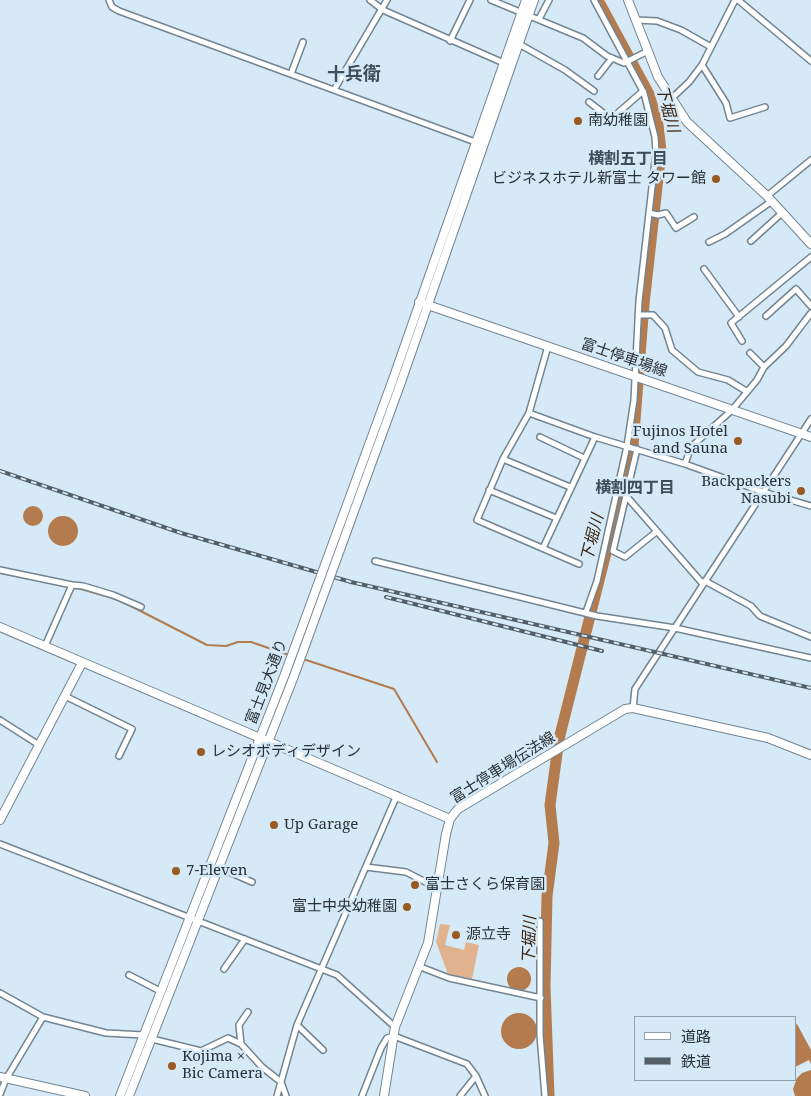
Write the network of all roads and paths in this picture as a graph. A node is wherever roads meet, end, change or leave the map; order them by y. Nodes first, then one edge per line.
1 (109, 0) edge
2 (370, 0) edge
3 (387, 0) edge
4 (470, 0) edge
5 (491, 0) edge
6 (526, 0) edge
7 (534, 0) edge
8 (549, 0) edge
9 (594, 0) edge
10 (628, 0) edge
11 (736, 0) edge
12 (382, 10) junction
13 (525, 14) junction
14 (539, 19) junction
15 (636, 20) junction
16 (450, 41) junction
17 (303, 42) dead end
18 (519, 44) junction
19 (711, 47) junction
20 (648, 51) junction
21 (612, 58) junction
22 (811, 61) edge
23 (628, 62) junction
24 (508, 65) junction
25 (702, 65) junction
26 (291, 74) junction
27 (598, 76) dead end
28 (334, 90) junction
29 (594, 91) dead end
30 (643, 91) junction
31 (671, 99) junction
32 (589, 102) dead end
33 (765, 107) dead end
34 (479, 144) junction
35 (811, 160) edge
36 (769, 198) junction
37 (783, 212) junction
38 (649, 213) junction
39 (694, 217) dead end
40 (751, 241) dead end
41 (709, 242) dead end
42 (811, 244) edge
43 (811, 257) edge
44 (704, 269) dead end
45 (419, 302) junction
46 (429, 305) junction
47 (811, 306) edge
48 (811, 313) edge
49 (638, 315) junction
50 (766, 316) dead end
51 (740, 317) junction
52 (742, 340) dead end
53 (548, 346) junction
54 (750, 353) dead end
55 (764, 367) junction
56 (635, 376) junction
57 (396, 383) junction
58 (746, 392) junction
59 (732, 410) junction
60 (529, 413) junction
61 (811, 419) edge
62 (801, 434) junction
63 (540, 437) dead end
64 (595, 437) junction
65 (811, 437) edge
66 (627, 446) junction
67 (637, 449) junction
68 (584, 458) junction
69 (503, 459) junction
70 (685, 464) junction
71 (570, 487) junction
72 (490, 490) junction
73 (763, 492) junction
74 (626, 497) junction
75 (811, 506) edge
76 (556, 518) junction
77 (656, 532) junction
78 (543, 548) junction
79 (376, 562) dead end
80 (579, 564) dead end
81 (0, 570) edge
82 (704, 582) junction
83 (72, 585) junction
84 (141, 607) dead end
85 (586, 613) junction
86 (0, 627) edge
87 (675, 628) junction
88 (811, 637) edge
89 (44, 646) junction
90 (811, 658) edge
91 (82, 663) junction
92 (65, 696) junction
93 (633, 708) junction
94 (0, 720) edge
95 (260, 737) junction
96 (269, 741) junction
97 (39, 745) junction
98 (811, 755) edge
99 (119, 756) dead end
100 (397, 795) junction
101 (450, 819) junction
102 (0, 820) edge
103 (0, 844) edge
104 (218, 867) junction
105 (366, 867) junction
106 (252, 882) dead end
107 (437, 888) junction
108 (194, 919) junction
109 (540, 921) dead end
110 (245, 939) junction
111 (418, 966) junction
112 (224, 969) dead end
113 (321, 969) junction
114 (129, 975) dead end
115 (162, 992) junction
116 (0, 993) edge
117 (541, 998) junction
118 (248, 1012) dead end
119 (43, 1017) junction
120 (297, 1024) junction
121 (395, 1027) junction
122 (394, 1036) junction
123 (148, 1037) junction
124 (241, 1044) junction
125 (323, 1050) dead end
126 (476, 1076) junction
127 (3, 1078) edge
128 (281, 1082) junction
129 (0, 1094) edge
130 (85, 1096) edge
131 (120, 1096) edge
132 (129, 1096) edge
133 (277, 1096) edge
134 (286, 1096) edge
135 (362, 1096) edge
136 (384, 1096) edge
137 (460, 1096) edge
138 (485, 1096) edge
139 (544, 1096) edge

1 - 26 street
2 - 12 street
3 - 12 street
4 - 16 street
5 - 13 street
6 - 13 street
7 - 13 street
8 - 14 street
9 - 23 street
10 - 15 street
11 - 19 street
11 - 22 street
12 - 16 street
12 - 28 street
13 - 14 street
13 - 18 street
13 - 24 street
14 - 21 street
15 - 19 street
15 - 20 street
16 - 24 street
17 - 26 street
18 - 24 street
18 - 29 street
19 - 25 street
20 - 23 street
20 - 31 street
21 - 23 street
21 - 27 street
23 - 30 street
24 - 34 street
25 - 31 street
25 - 33 street
26 - 28 street
28 - 34 street
30 - 32 street
30 - 38 street
31 - 36 street
34 - 45 street
34 - 46 street
35 - 36 street
36 - 37 street
36 - 41 street
37 - 40 street
37 - 42 street
38 - 39 street
38 - 49 street
43 - 51 street
44 - 51 street
45 - 46 street, 富士停車場線
45 - 57 street, 富士見大通り
46 - 53 street, 富士停車場線
46 - 57 street, 富士見大通り
47 - 50 street
48 - 55 street
49 - 56 street
49 - 58 street
51 - 52 street
53 - 56 street, 富士停車場線
53 - 60 street
54 - 55 street
55 - 58 street
56 - 59 street, 富士停車場線
56 - 66 street
57 - 95 street, 富士見大通り, bridge
57 - 96 street, 富士見大通り, bridge
58 - 59 street
59 - 62 street, 富士停車場線
59 - 70 street
60 - 64 street
60 - 69 street
61 - 62 street
62 - 65 street, 富士停車場線
62 - 73 street
63 - 68 street
64 - 66 street
64 - 68 street
66 - 67 street
66 - 85 street
67 - 70 street
67 - 74 street
68 - 71 street
69 - 71 street
69 - 72 street
70 - 73 street
71 - 76 street
72 - 76 street
72 - 78 street
73 - 75 street
73 - 82 street
74 - 77 street
74 - 77 street
76 - 78 street
77 - 82 street
78 - 80 street
79 - 85 street
81 - 83 street
82 - 87 street
82 - 88 street
83 - 84 street
83 - 89 street
85 - 87 street
86 - 89 street
87 - 90 street
87 - 93 street
89 - 91 street
91 - 92 street
91 - 95 street
92 - 97 street
92 - 99 street
93 - 98 street
93 - 101 street, 富士停車場伝法線
94 - 97 street
95 - 96 street
95 - 108 street, 富士見大通り
96 - 100 street
96 - 104 street, 富士見大通り
97 - 102 street
100 - 101 street
100 - 105 street
101 - 107 street, 富士停車場伝法線
103 - 108 street
104 - 106 street
104 - 108 street, 富士見大通り
105 - 107 street
105 - 113 street
107 - 111 street, 富士停車場伝法線
108 - 110 street
108 - 115 street, 富士見大通り
108 - 123 street, 富士見大通り
109 - 117 street
110 - 112 street
110 - 113 street
111 - 117 street
111 - 121 street, 富士停車場伝法線
113 - 120 street
113 - 121 street
114 - 115 street
115 - 123 street, 富士見大通り
116 - 119 street
117 - 139 street
118 - 124 street
119 - 123 street
119 - 127 street
120 - 125 street
120 - 128 street
121 - 122 street, 富士停車場伝法線
122 - 126 street
122 - 135 street
122 - 136 street, 富士停車場伝法線
123 - 124 street
123 - 131 street, 富士見大通り
123 - 132 street, 富士見大通り
124 - 128 street
126 - 137 street
126 - 138 street
127 - 129 street
127 - 130 street
128 - 133 street
128 - 134 street

